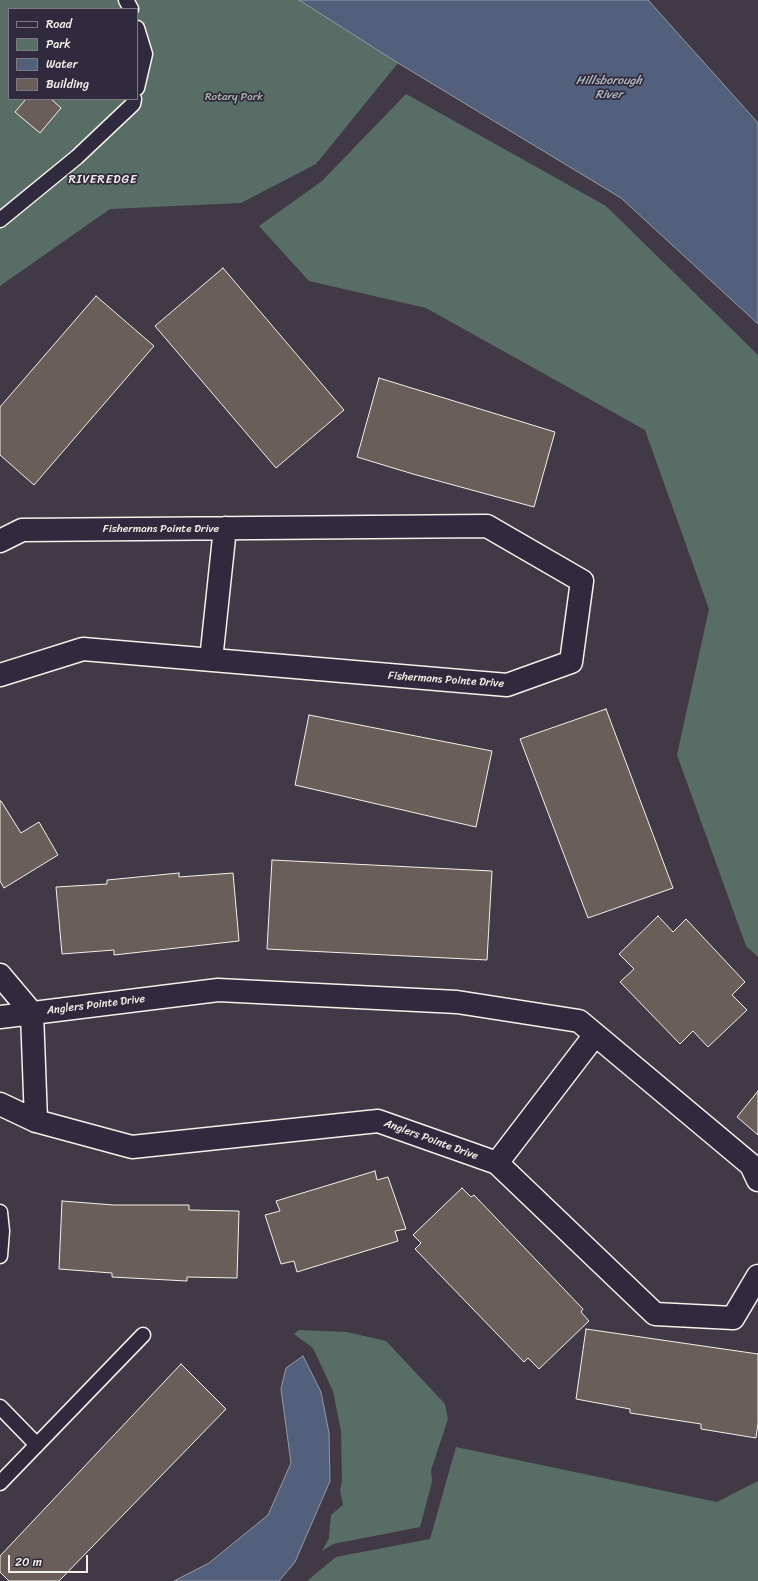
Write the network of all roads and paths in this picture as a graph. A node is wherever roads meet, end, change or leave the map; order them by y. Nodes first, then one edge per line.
1 (138, 31) edge
2 (138, 84) edge
3 (134, 100) edge
4 (0, 220) edge
5 (225, 528) junction
6 (0, 541) edge
7 (211, 660) junction
8 (0, 675) edge
9 (0, 975) edge
10 (32, 1013) junction
11 (0, 1017) edge
12 (595, 1035) junction
13 (0, 1104) edge
14 (36, 1121) junction
15 (497, 1163) junction
16 (758, 1180) edge
17 (0, 1212) edge
18 (0, 1256) edge
19 (758, 1276) edge
20 (144, 1335) dead end
21 (0, 1407) edge
22 (37, 1445) junction
23 (0, 1483) edge

1 - 2 lane
3 - 4 lane
5 - 6 street, Fishermans Pointe Drive
5 - 7 street
5 - 7 street, Fishermans Pointe Drive
7 - 8 street, Fishermans Pointe Drive
9 - 10 street
10 - 11 street
10 - 12 street, Anglers Pointe Drive
10 - 14 street, Anglers Pointe Drive
12 - 15 street
12 - 16 street, Anglers Pointe Drive
13 - 14 street
14 - 15 street, Anglers Pointe Drive
15 - 19 street, Anglers Pointe Drive
17 - 18 lane
20 - 22 lane
21 - 22 lane
22 - 23 lane

